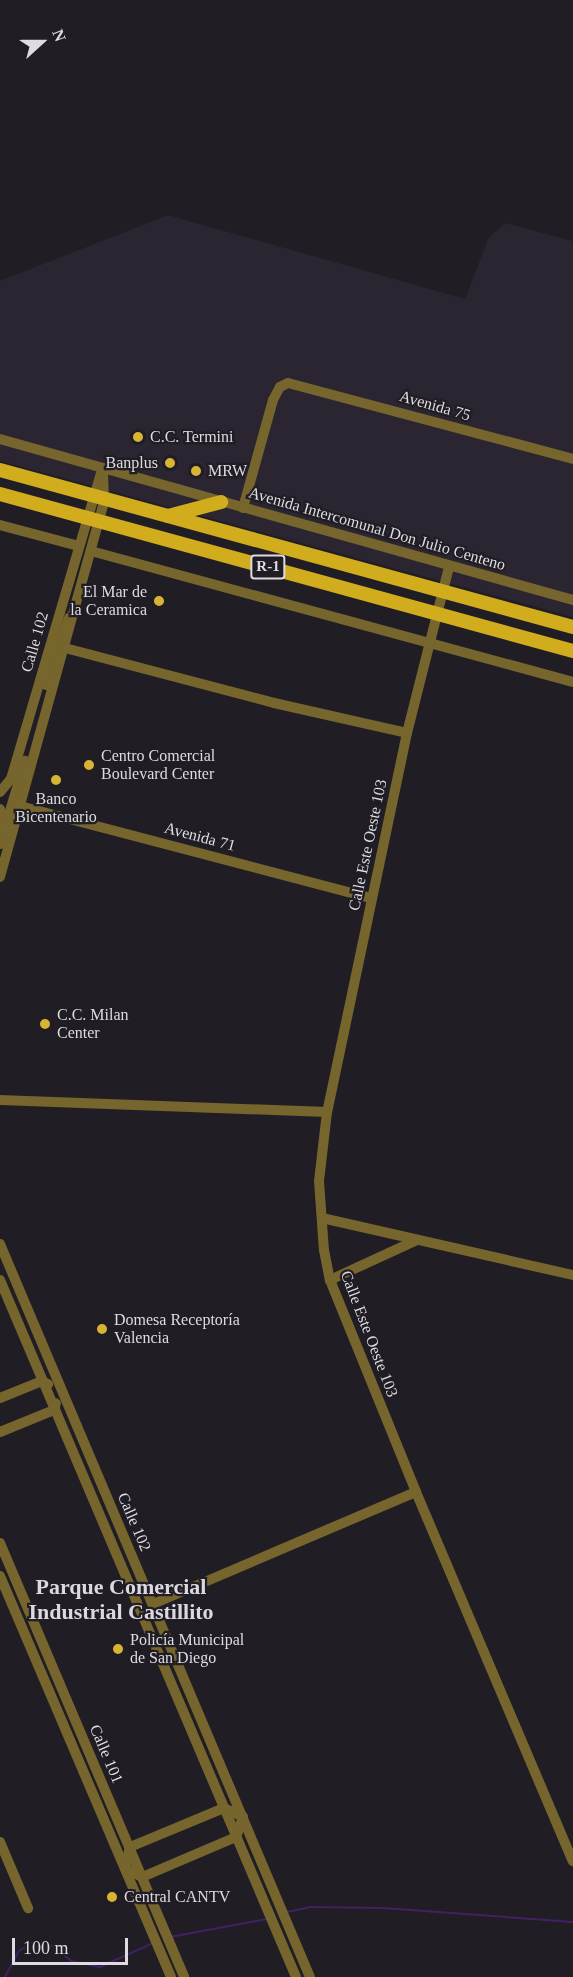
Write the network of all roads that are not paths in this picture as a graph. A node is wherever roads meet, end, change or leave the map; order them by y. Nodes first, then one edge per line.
1 (0, 439) edge
2 (573, 459) edge
3 (0, 470) edge
4 (103, 471) junction
5 (0, 494) edge
6 (98, 499) junction
7 (221, 502) junction
8 (243, 508) junction
9 (167, 516) junction
10 (92, 520) junction
11 (0, 525) edge
12 (78, 546) junction
13 (91, 551) junction
14 (449, 567) junction
15 (443, 592) junction
16 (573, 600) edge
17 (74, 607) junction
18 (438, 613) junction
19 (573, 627) edge
20 (430, 643) junction
21 (65, 648) junction
22 (571, 652) edge
23 (573, 682) edge
24 (407, 733) junction
25 (0, 792) edge
26 (20, 806) junction
27 (0, 809) edge
28 (5, 827) junction
29 (0, 844) edge
30 (0, 878) edge
31 (371, 898) junction
32 (0, 1100) edge
33 (327, 1112) junction
34 (322, 1218) junction
35 (417, 1240) junction
36 (0, 1244) edge
37 (573, 1275) edge
38 (0, 1280) edge
39 (330, 1280) junction
40 (42, 1381) junction
41 (61, 1389) junction
42 (0, 1398) edge
43 (54, 1410) junction
44 (0, 1432) edge
45 (416, 1492) junction
46 (0, 1543) edge
47 (0, 1576) edge
48 (153, 1604) junction
49 (224, 1808) junction
50 (243, 1817) junction
51 (236, 1836) junction
52 (0, 1842) edge
53 (130, 1847) junction
54 (573, 1861) edge
55 (124, 1868) junction
56 (141, 1877) junction
57 (28, 1908) dead end
58 (171, 1977) edge
59 (184, 1977) edge
60 (296, 1977) edge
61 (310, 1977) edge

1 - 4 street, Avenida Intercomunal Don Julio Centeno
2 - 8 street, Avenida 75
3 - 6 main road, R-1
4 - 6 street, Calle 102
4 - 7 street, Avenida Intercomunal Don Julio Centeno
5 - 10 main road, R-1
6 - 9 main road, R-1
6 - 10 street, Calle 102
7 - 8 street, Avenida Intercomunal Don Julio Centeno
7 - 9 main road
8 - 14 street, Avenida Intercomunal Don Julio Centeno
9 - 15 main road, R-1
10 - 12 street, Calle 102
10 - 13 street, Calle 102
10 - 18 main road, R-1
11 - 12 street
12 - 25 street, Calle 102
13 - 17 street, Calle 102
13 - 20 street
14 - 15 street, Calle Este Oeste 103
14 - 16 street, Avenida Intercomunal Don Julio Centeno
15 - 18 street, Calle Este Oeste 103
15 - 19 main road, R-1
17 - 21 street, Calle 102
17 - 28 street, Calle 102
18 - 20 street, Calle Este Oeste 103
18 - 22 main road, R-1
20 - 23 street
20 - 24 street, Calle Este Oeste 103
21 - 24 street
21 - 26 street, Calle 102
24 - 31 street, Calle Este Oeste 103
26 - 30 street, Calle 102
26 - 31 street, Avenida 71
27 - 28 street
28 - 29 street, Calle 102
31 - 33 street, Calle Este Oeste 103
32 - 33 street
33 - 34 street, Calle Este Oeste 103
34 - 35 street
34 - 39 street, Calle Este Oeste 103
35 - 37 street
35 - 39 street
36 - 41 street, Calle 102
38 - 40 street, Calle 102
39 - 45 street, Calle Este Oeste 103
40 - 41 street
40 - 42 street
40 - 43 street, Calle 102
41 - 43 street
41 - 48 street, Calle 102
43 - 44 street
43 - 49 street, Calle 102
45 - 48 street
45 - 54 street, Calle Este Oeste 103
46 - 53 street, Calle 101
47 - 55 street, Calle 101
48 - 50 street, Calle 102
49 - 50 street
49 - 51 street, Calle 102
49 - 53 street
50 - 51 street
50 - 61 street, Calle 102
51 - 56 street
51 - 60 street, Calle 102
52 - 57 street
53 - 55 street
53 - 56 street, Calle 101
55 - 56 street
55 - 58 street, Calle 101
56 - 59 street, Calle 101

